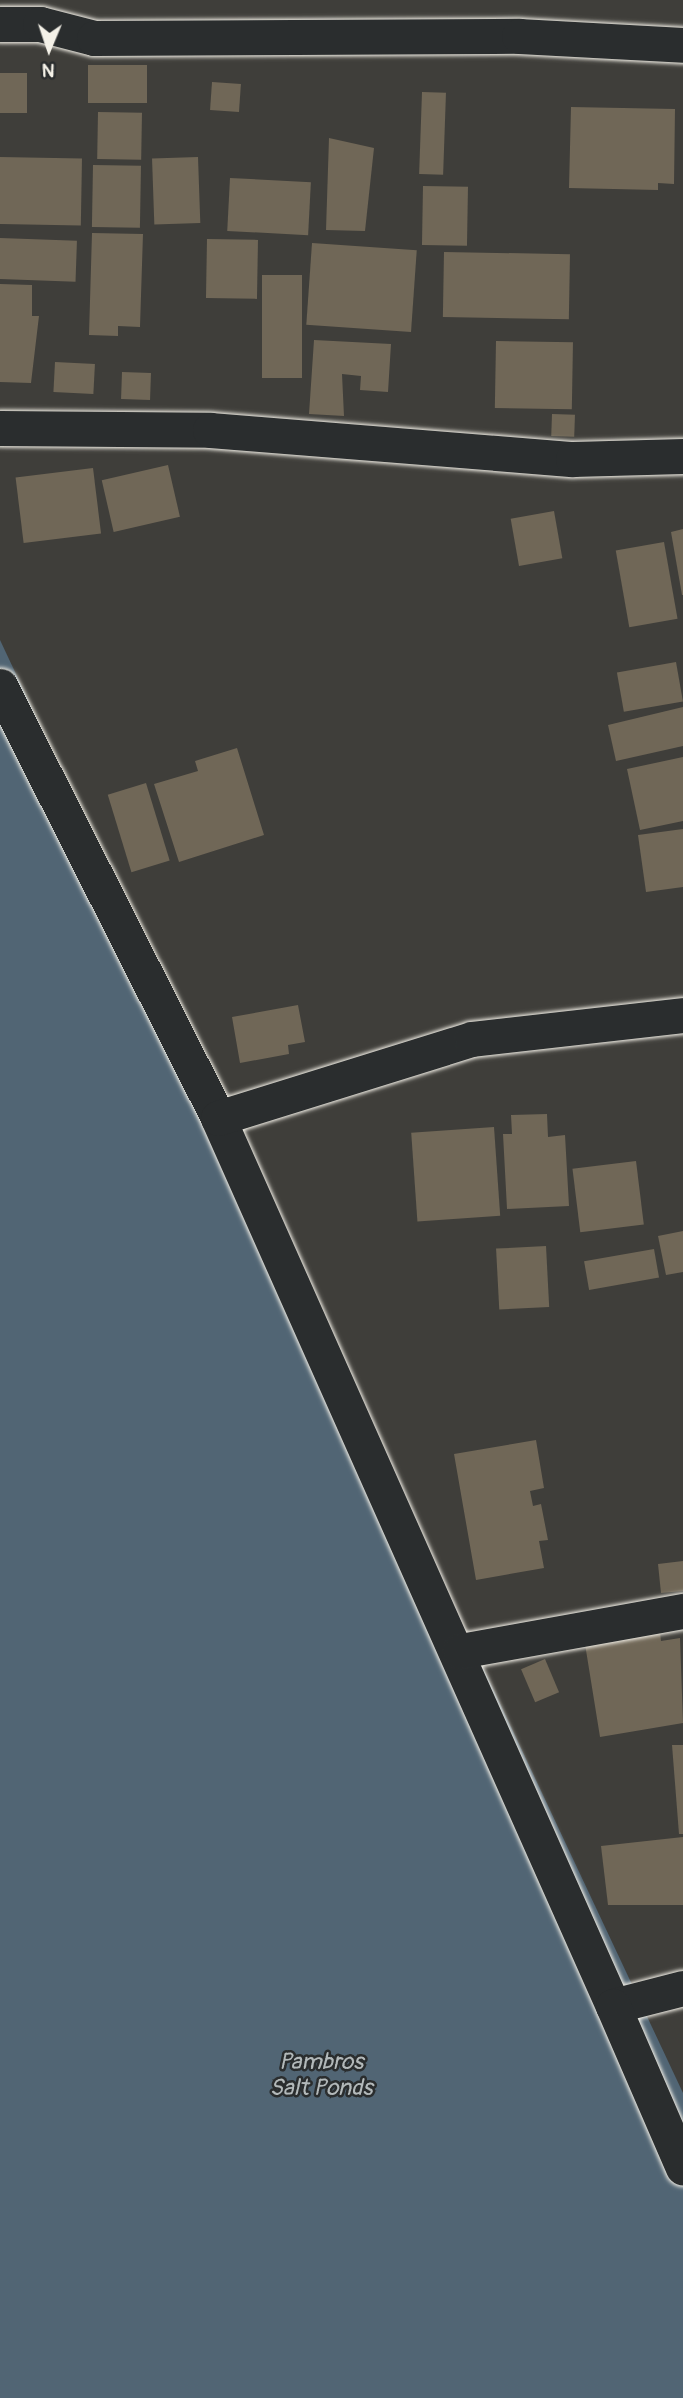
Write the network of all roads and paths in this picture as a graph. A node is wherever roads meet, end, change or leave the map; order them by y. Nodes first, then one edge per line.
1 (39, 12) edge
2 (0, 24) edge
3 (683, 45) edge
4 (0, 428) edge
5 (683, 456) edge
6 (0, 686) edge
7 (683, 1015) edge
8 (218, 1118) junction
9 (683, 1611) edge
10 (460, 1651) junction
11 (683, 1988) edge
12 (613, 2007) junction
13 (683, 2168) edge

1 - 2 street
1 - 3 street
4 - 5 street
6 - 8 street
7 - 8 street
8 - 10 street
9 - 10 street
10 - 12 street
11 - 12 street
12 - 13 street

